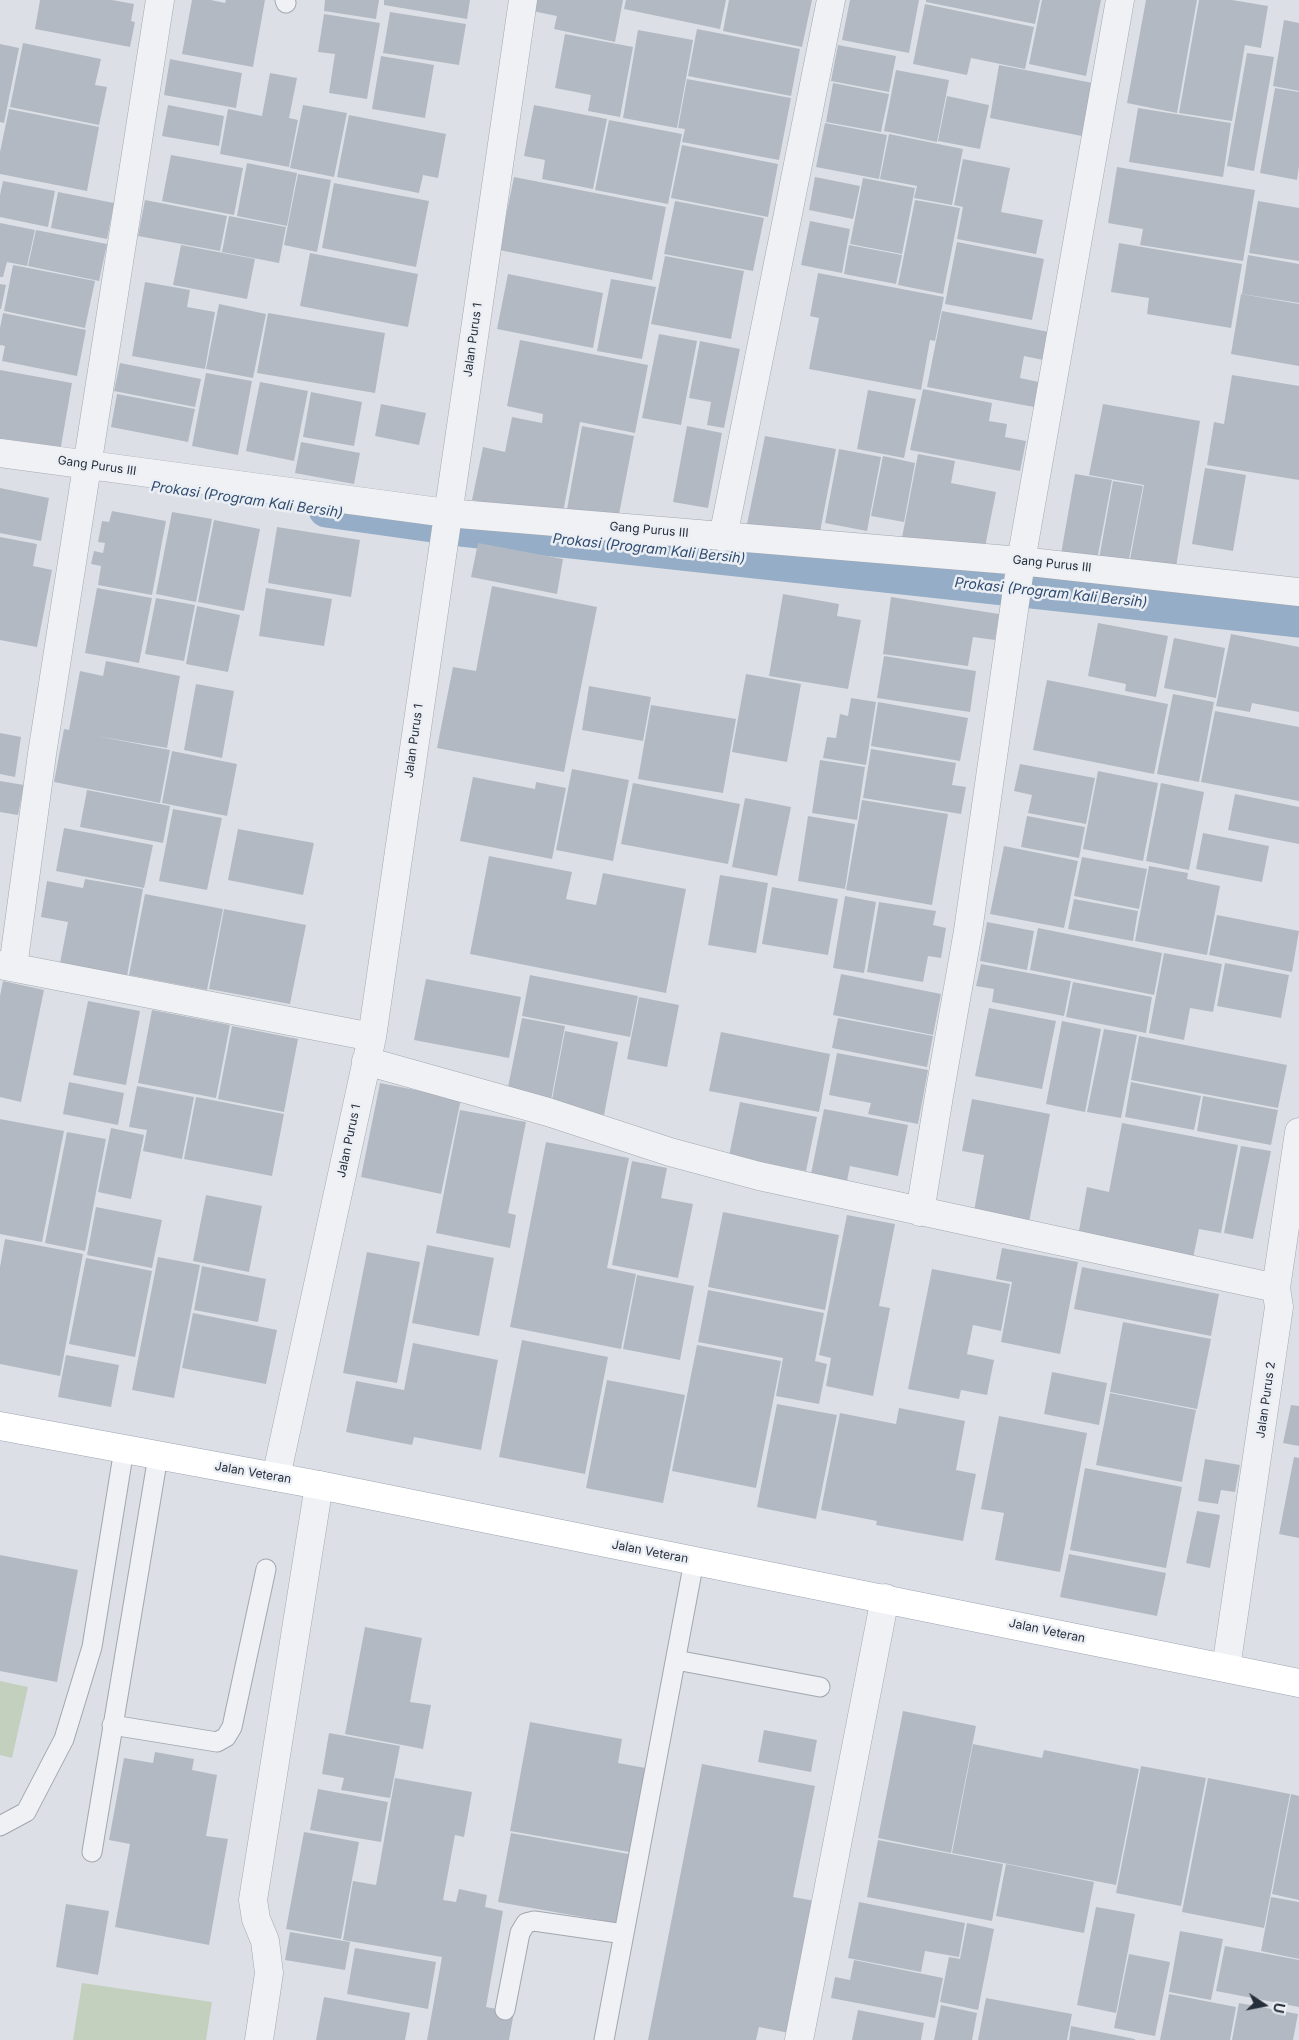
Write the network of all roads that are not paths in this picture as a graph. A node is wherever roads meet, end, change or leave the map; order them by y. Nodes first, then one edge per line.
1 (160, 0) edge
2 (523, 0) edge
3 (831, 0) edge
4 (1120, 0) edge
5 (0, 453) edge
6 (85, 476) junction
7 (447, 517) junction
8 (723, 537) junction
9 (1020, 568) junction
10 (1299, 592) edge
11 (6, 966) edge
12 (369, 1049) junction
13 (1299, 1132) edge
14 (920, 1212) junction
15 (1285, 1302) edge
16 (0, 1426) edge
17 (124, 1450) junction
18 (158, 1456) junction
19 (276, 1477) junction
20 (319, 1485) junction
21 (694, 1561) junction
22 (266, 1569) dead end
23 (885, 1598) junction
24 (676, 1660) junction
25 (1226, 1668) junction
26 (1299, 1683) edge
27 (820, 1687) dead end
28 (112, 1724) junction
29 (0, 1826) edge
30 (92, 1852) dead end
31 (624, 1934) junction
32 (505, 2010) dead end
33 (259, 2040) edge
34 (604, 2040) edge
35 (799, 2040) edge

1 - 6 street
2 - 7 street, Jalan Purus 1
3 - 8 street
4 - 9 street
5 - 6 street, Gang Purus III
6 - 7 street, Gang Purus III
6 - 11 street
7 - 8 street, Gang Purus III
7 - 12 street, Jalan Purus 1
8 - 9 street, Gang Purus III
9 - 10 street, Gang Purus III
9 - 14 street
11 - 12 street
12 - 14 street
12 - 19 street, Jalan Purus 1
13 - 15 street, Jalan Purus 2
14 - 15 street
15 - 25 street, Jalan Purus 2
16 - 17 main road, Jalan Veteran
17 - 18 main road, Jalan Veteran
17 - 29 lane
18 - 19 main road, Jalan Veteran
18 - 28 lane
19 - 20 main road, Jalan Veteran
20 - 21 main road, Jalan Veteran
20 - 33 street
21 - 23 main road, Jalan Veteran
21 - 24 lane
22 - 28 lane
23 - 25 main road, Jalan Veteran
23 - 35 street
24 - 27 lane
24 - 31 lane
25 - 26 main road, Jalan Veteran
28 - 30 lane
31 - 32 lane
31 - 34 lane

